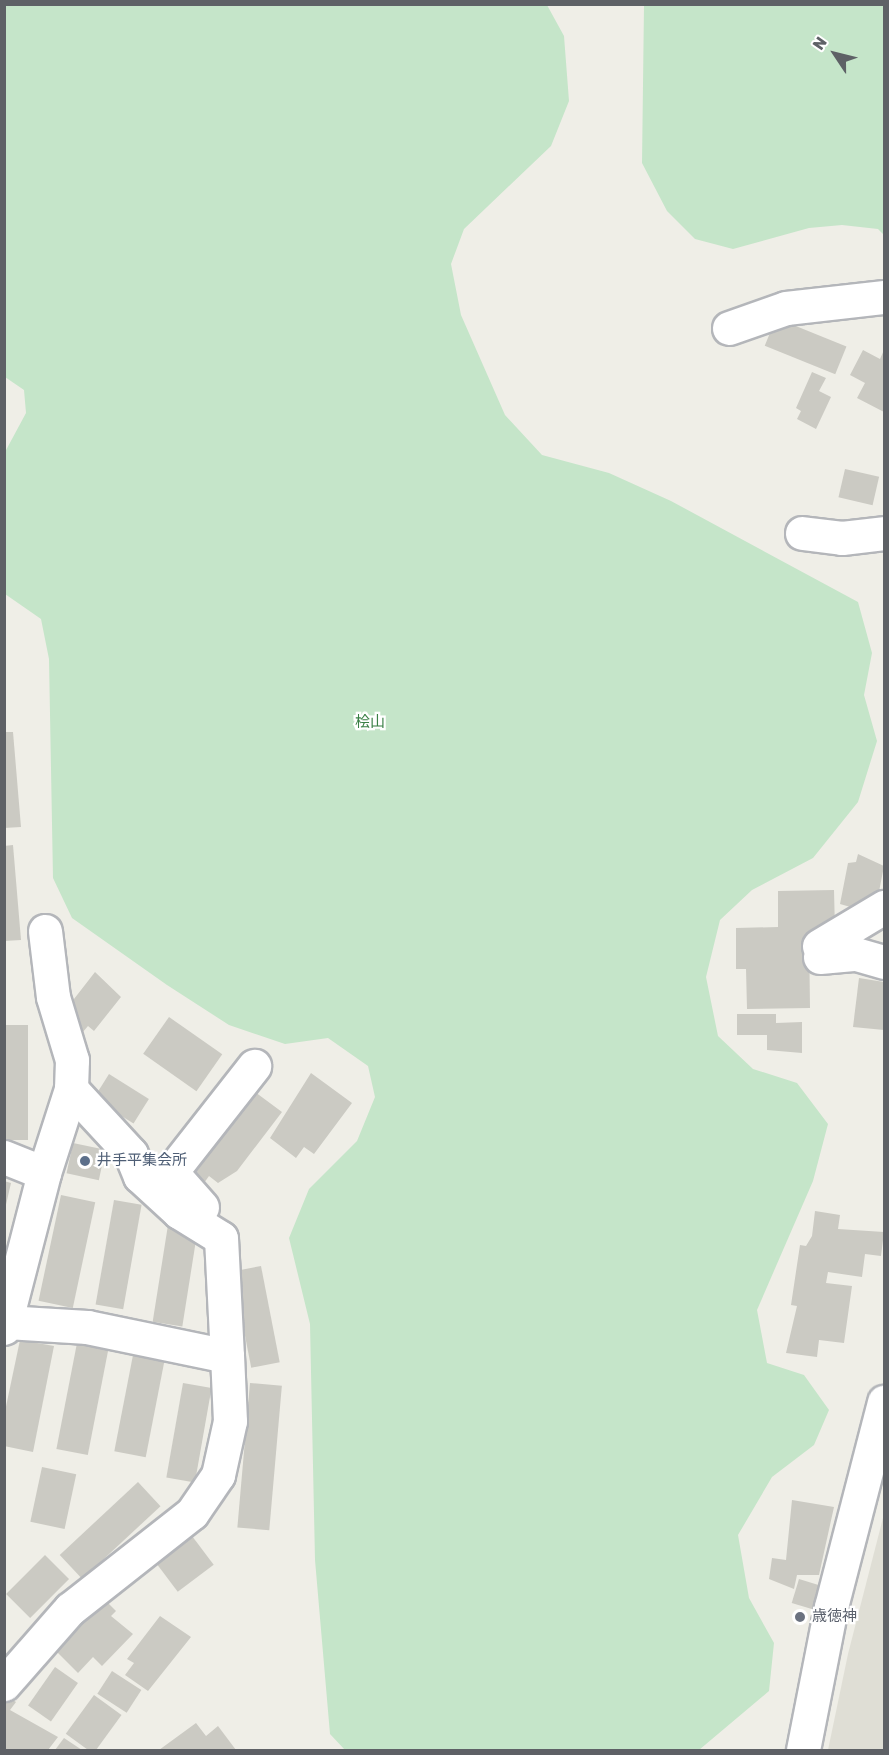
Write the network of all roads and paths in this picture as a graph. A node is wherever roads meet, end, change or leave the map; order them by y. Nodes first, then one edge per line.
1 (885, 297) edge
2 (729, 328) dead end
3 (802, 533) dead end
4 (885, 533) edge
5 (885, 907) edge
6 (45, 931) dead end
7 (885, 962) edge
8 (254, 1066) dead end
9 (71, 1089) junction
10 (4, 1157) edge
11 (44, 1173) junction
12 (221, 1238) junction
13 (5, 1325) edge
14 (227, 1356) junction
15 (885, 1402) edge
16 (4, 1684) edge
17 (803, 1750) edge

1 - 2 street
3 - 4 street
5 - 7 street
6 - 9 street
8 - 12 street
9 - 11 street
9 - 12 street
10 - 11 street
11 - 13 street
12 - 14 street
13 - 14 street
14 - 16 street
15 - 17 street

